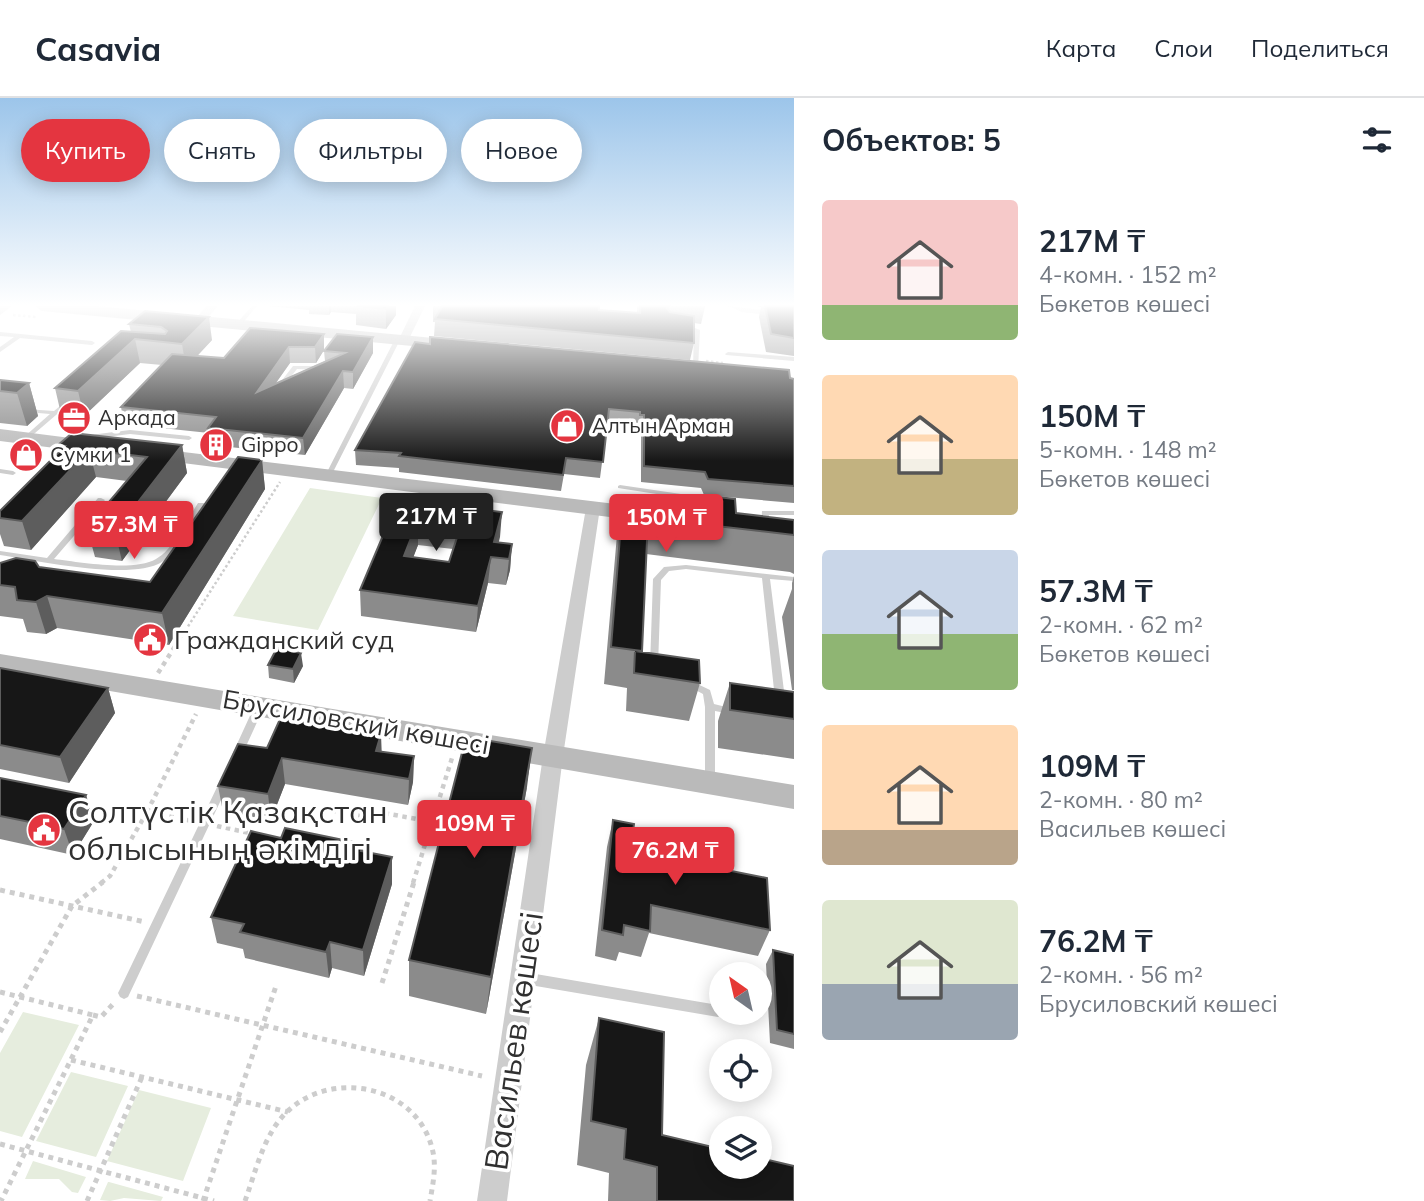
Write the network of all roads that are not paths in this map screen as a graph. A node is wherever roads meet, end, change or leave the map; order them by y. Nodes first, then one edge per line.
1 (391, 357) edge
2 (706, 357) edge
3 (774, 357) edge
4 (794, 359) edge
5 (324, 360) edge
6 (710, 367) edge
7 (319, 368) junction
8 (312, 378) edge
9 (289, 390) edge
10 (76, 394) edge
11 (22, 409) edge
12 (56, 413) junction
13 (0, 435) edge
14 (189, 438) dead end
15 (26, 439) junction
16 (75, 449) junction
17 (0, 471) edge
18 (13, 472) dead end
19 (328, 475) junction
20 (620, 487) dead end
21 (101, 499) dead end
22 (713, 501) edge
23 (201, 505) edge
24 (593, 508) junction
25 (794, 513) edge
26 (683, 519) edge
27 (755, 527) joint
28 (794, 532) edge
29 (0, 553) edge
30 (50, 559) junction
31 (766, 576) junction
32 (794, 579) edge
33 (0, 663) edge
34 (659, 675) edge
35 (681, 681) edge
36 (781, 705) edge
37 (260, 706) junction
38 (710, 707) junction
39 (746, 713) edge
40 (553, 756) junction
41 (232, 765) edge
42 (227, 776) edge
43 (710, 783) junction
44 (794, 797) edge
45 (522, 978) junction
46 (124, 993) road end
47 (709, 1009) edge
48 (492, 1201) edge

1 - 19 lane
2 - 6 lane
3 - 4 lane
5 - 7 lane
7 - 8 lane
7 - 9 lane
10 - 12 lane
11 - 12 lane
12 - 15 lane
13 - 15 main road
14 - 16 lane
15 - 16 main road
16 - 19 main road
17 - 18 lane
19 - 24 main road
20 - 22 lane
21 - 30 lane
23 - 30 lane
24 - 26 main road
24 - 40 street, Васильев көшесі
25 - 27 lane
27 - 28 main road
29 - 30 lane
31 - 32 lane
31 - 34 lane
31 - 36 lane
33 - 37 main road, Брусиловский көшесі
35 - 38 lane
37 - 40 main road, Брусиловский көшесі
37 - 41 lane
38 - 39 lane
38 - 43 lane
40 - 43 main road, Брусиловский көшесі
40 - 45 street, Васильев көшесі
42 - 46 lane
43 - 44 main road, Брусиловский көшесі
45 - 47 lane
45 - 48 street, Васильев көшесі

